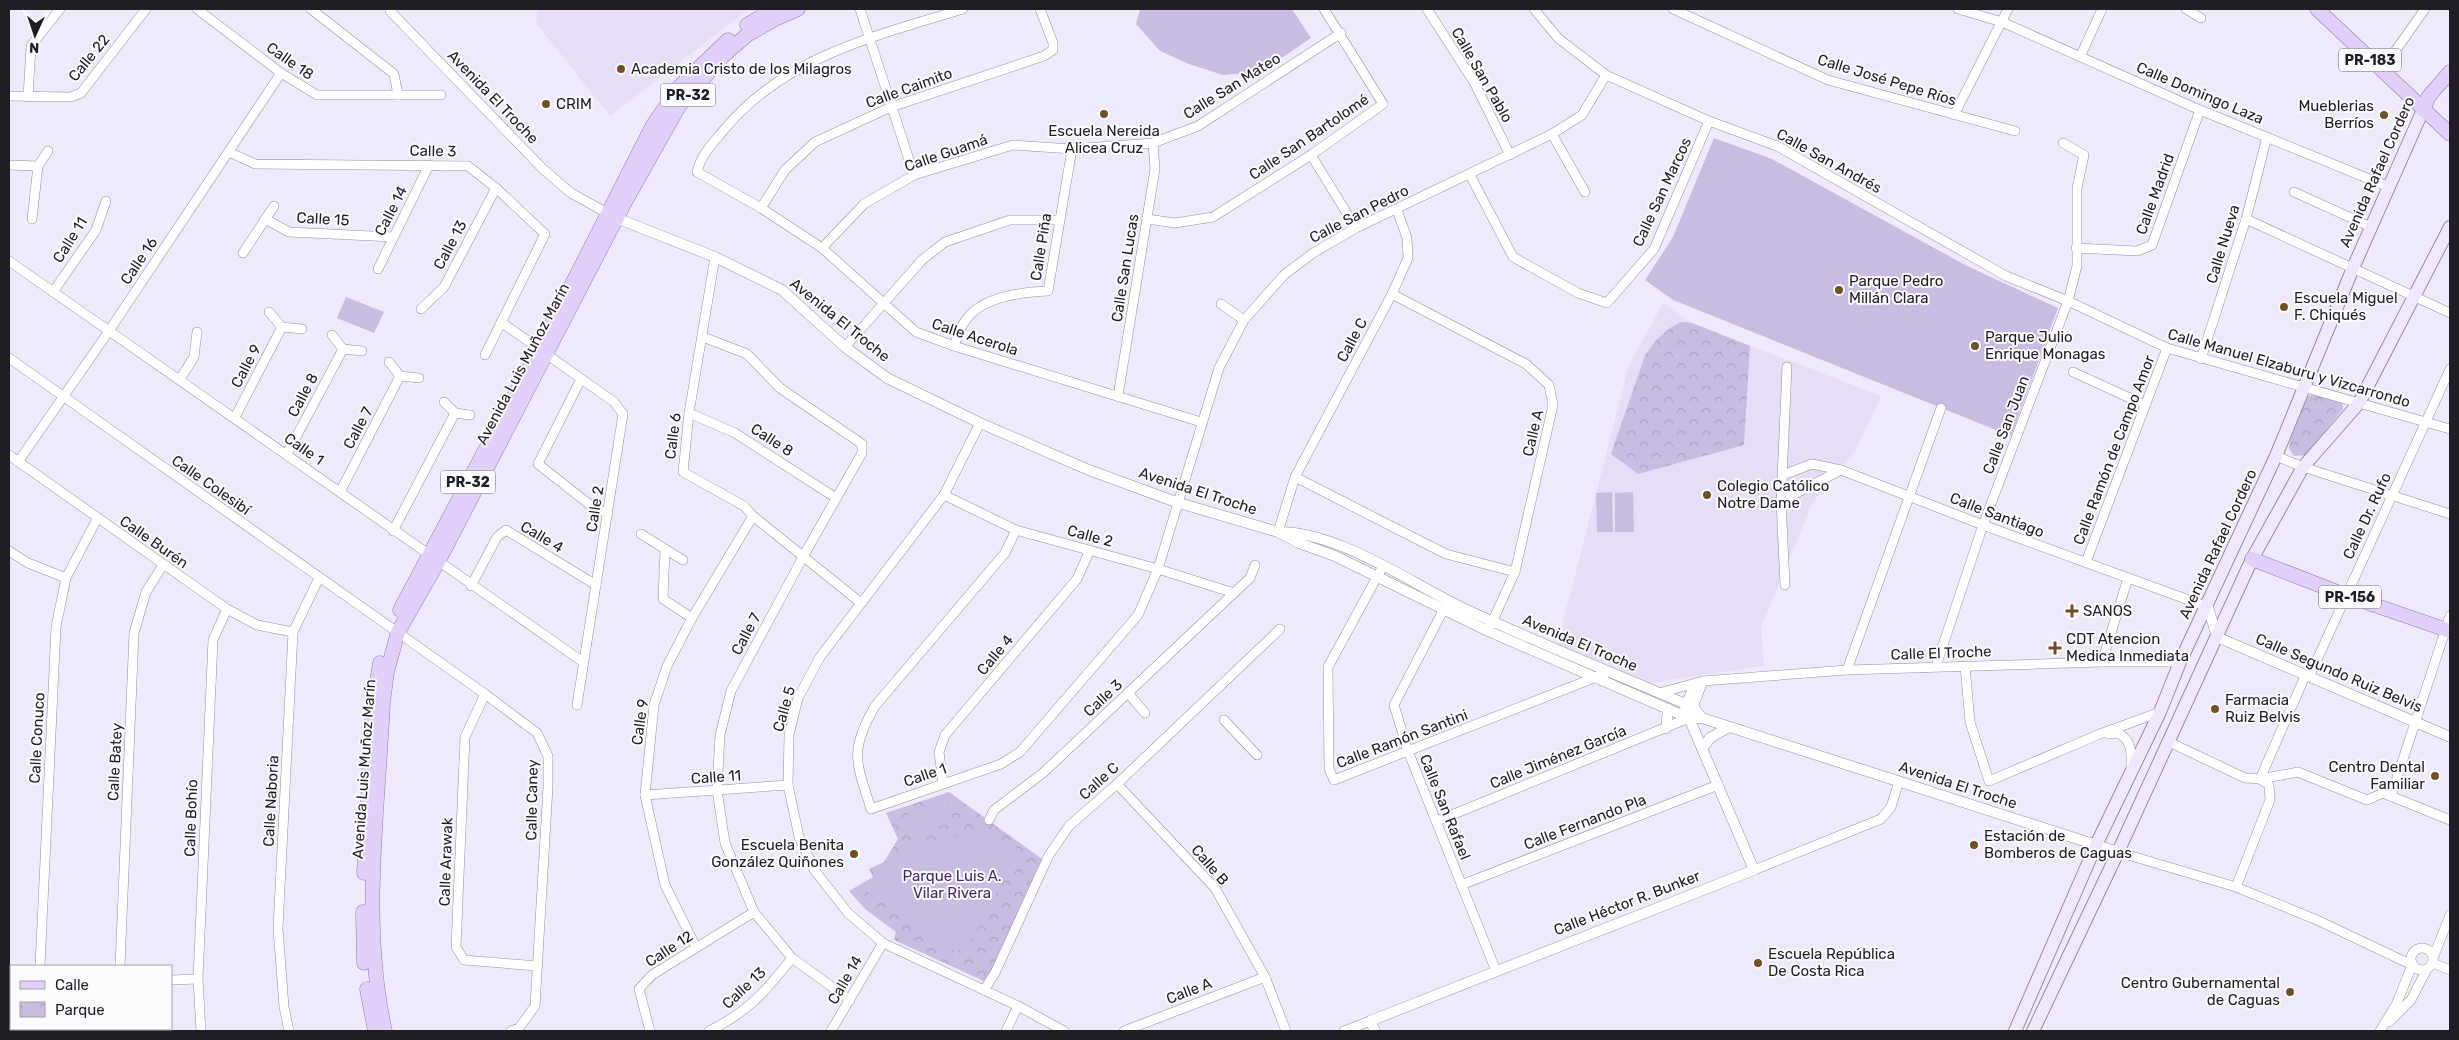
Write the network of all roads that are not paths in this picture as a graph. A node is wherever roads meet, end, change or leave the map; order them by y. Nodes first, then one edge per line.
1 (60, 9) edge
2 (146, 9) edge
3 (197, 9) edge
4 (310, 9) edge
5 (860, 9) edge
6 (962, 9) edge
7 (1040, 9) edge
8 (1324, 9) edge
9 (1427, 9) edge
10 (1534, 9) edge
11 (1674, 9) edge
12 (1958, 9) edge
13 (2008, 9) edge
14 (2102, 9) edge
15 (2186, 9) edge
16 (2317, 9) edge
17 (2425, 9) edge
18 (786, 10) edge
19 (390, 11) dead end
20 (2201, 18) dead end
21 (2002, 22) junction
22 (1341, 33) junction
23 (869, 38) junction
24 (2080, 57) junction
25 (2381, 71) junction
26 (2450, 72) edge
27 (281, 73) junction
28 (1606, 76) junction
29 (398, 95) junction
30 (440, 95) dead end
31 (9, 96) edge
32 (28, 97) junction
33 (891, 107) junction
34 (2200, 110) junction
35 (2423, 110) junction
36 (1954, 115) junction
37 (1709, 120) junction
38 (2015, 130) dead end
39 (1552, 134) junction
40 (2450, 134) edge
41 (2267, 137) junction
42 (1153, 143) junction
43 (2063, 143) dead end
44 (1072, 149) junction
45 (48, 151) dead end
46 (229, 152) junction
47 (1311, 155) junction
48 (1510, 155) junction
49 (429, 165) junction
50 (9, 166) edge
51 (38, 166) junction
52 (914, 175) junction
53 (1470, 175) junction
54 (2389, 187) junction
55 (496, 188) junction
56 (1585, 192) dead end
57 (2294, 192) dead end
58 (106, 200) dead end
59 (274, 206) dead end
60 (761, 208) junction
61 (1397, 210) junction
62 (613, 216) junction
63 (32, 219) dead end
64 (265, 219) junction
65 (1147, 219) junction
66 (2246, 219) junction
67 (1059, 220) junction
68 (2371, 227) junction
69 (2450, 227) edge
70 (1356, 228) junction
71 (393, 237) junction
72 (822, 248) junction
73 (2076, 248) junction
74 (243, 253) dead end
75 (715, 258) junction
76 (9, 261) edge
77 (2353, 268) junction
78 (378, 269) dead end
79 (53, 292) junction
80 (1392, 294) junction
81 (2414, 296) junction
82 (2068, 301) junction
83 (882, 304) junction
84 (1221, 304) dead end
85 (421, 310) dead end
86 (269, 312) dead end
87 (2450, 313) edge
88 (1244, 320) junction
89 (501, 322) junction
90 (282, 327) junction
91 (302, 329) dead end
92 (109, 330) junction
93 (197, 332) dead end
94 (332, 335) dead end
95 (703, 337) junction
96 (954, 346) junction
97 (845, 347) junction
98 (2167, 348) junction
99 (343, 349) junction
100 (362, 350) dead end
101 (543, 352) junction
102 (485, 355) dead end
103 (9, 358) edge
104 (2201, 359) junction
105 (389, 362) dead end
106 (1787, 367) dead end
107 (2450, 369) edge
108 (2073, 372) dead end
109 (400, 376) junction
110 (420, 378) dead end
111 (180, 379) junction
112 (580, 379) junction
113 (2304, 388) junction
114 (63, 396) junction
115 (1118, 396) junction
116 (444, 402) dead end
117 (2359, 403) junction
118 (2145, 405) junction
119 (1941, 408) dead end
120 (689, 413) junction
121 (455, 414) junction
122 (470, 415) dead end
123 (235, 417) junction
124 (1201, 422) junction
125 (2426, 422) junction
126 (980, 423) junction
127 (2450, 429) edge
128 (287, 454) junction
129 (9, 455) edge
130 (2276, 456) junction
131 (18, 462) junction
132 (2303, 467) junction
133 (1841, 470) junction
134 (1782, 475) junction
135 (1296, 477) junction
136 (340, 492) junction
137 (944, 495) junction
138 (1908, 495) junction
139 (2393, 496) junction
140 (836, 498) junction
141 (1781, 501) junction
142 (1176, 502) junction
143 (608, 513) junction
144 (2450, 514) edge
145 (753, 516) junction
146 (98, 519) junction
147 (1983, 525) junction
148 (1016, 530) junction
149 (394, 531) junction
150 (1278, 532) junction
151 (641, 534) dead end
152 (665, 549) junction
153 (1090, 550) junction
154 (9, 551) edge
155 (804, 555) junction
156 (433, 559) junction
157 (2252, 559) junction
158 (683, 560) dead end
159 (2086, 562) junction
160 (163, 565) junction
161 (1255, 565) dead end
162 (1158, 569) junction
163 (1380, 571) junction
164 (1515, 572) junction
165 (66, 578) junction
166 (318, 578) junction
167 (2128, 578) junction
168 (596, 585) junction
169 (1785, 585) dead end
170 (471, 586) junction
171 (1234, 593) junction
172 (2345, 595) junction
173 (861, 603) junction
174 (1446, 605) junction
175 (2208, 606) junction
176 (227, 609) junction
177 (2450, 616) edge
178 (692, 618) junction
179 (1490, 626) junction
180 (394, 629) junction
181 (1280, 629) dead end
182 (2448, 630) edge
183 (293, 632) junction
184 (2216, 637) junction
185 (583, 662) junction
186 (2102, 662) junction
187 (2180, 662) junction
188 (1936, 666) junction
189 (1966, 666) junction
190 (1847, 670) junction
191 (1609, 672) junction
192 (2308, 675) junction
193 (1594, 677) junction
194 (1699, 682) junction
195 (1128, 693) junction
196 (1659, 693) junction
197 (485, 694) junction
198 (577, 705) dead end
199 (1690, 706) junction
200 (1668, 709) junction
201 (2160, 712) junction
202 (1145, 713) dead end
203 (1683, 718) junction
204 (1702, 718) junction
205 (1224, 720) dead end
206 (2416, 722) junction
207 (1729, 727) junction
208 (1666, 728) junction
209 (2100, 734) junction
210 (2450, 737) edge
211 (2168, 742) junction
212 (1702, 749) junction
213 (1408, 751) junction
214 (1257, 755) dead end
215 (2130, 774) junction
216 (2260, 779) junction
217 (1899, 781) junction
218 (943, 783) junction
219 (1117, 784) junction
220 (788, 785) junction
221 (1718, 785) junction
222 (717, 790) junction
223 (646, 794) junction
224 (2391, 796) junction
225 (989, 820) dead end
226 (2450, 820) edge
227 (1437, 821) junction
228 (2096, 845) junction
229 (2118, 852) junction
230 (1754, 870) junction
231 (1461, 885) junction
232 (2236, 887) junction
233 (754, 912) junction
234 (2450, 915) edge
235 (2439, 941) junction
236 (883, 943) junction
237 (696, 947) junction
238 (2417, 950) junction
239 (2398, 957) junction
240 (792, 958) junction
241 (2431, 963) junction
242 (40, 965) edge
243 (120, 965) edge
244 (2412, 965) junction
245 (537, 966) junction
246 (2450, 970) edge
247 (1496, 971) junction
248 (1264, 977) junction
249 (172, 980) edge
250 (198, 980) junction
251 (984, 990) junction
252 (850, 1000) junction
253 (1018, 1006) junction
254 (1370, 1021) junction
255 (2382, 1028) edge
256 (201, 1031) edge
257 (288, 1031) edge
258 (375, 1031) edge
259 (385, 1031) edge
260 (511, 1031) edge
261 (650, 1031) edge
262 (709, 1031) edge
263 (832, 1031) edge
264 (1006, 1031) edge
265 (1064, 1031) edge
266 (1124, 1031) edge
267 (1286, 1031) edge
268 (1344, 1031) edge
269 (1375, 1031) edge
270 (2015, 1031) edge
271 (2033, 1031) edge

1 - 32 street
2 - 32 street, Calle 22
3 - 27 street, Calle 18
4 - 29 street
5 - 23 street
6 - 23 street
7 - 33 street, Calle Caimito
8 - 22 street, Calle San Bartolomé
9 - 48 street, Calle San Pablo
10 - 28 street, Calle San Andrés
11 - 36 street, Calle José Pepe Ríos
12 - 21 street, Calle Domingo Laza
13 - 21 street
14 - 24 street
15 - 20 street
16 - 25 main road, PR-183
17 - 25 street
18 - 62 main road, Avenida Luis Muñoz Marín / PR-32
19 - 62 street, Avenida El Troche
21 - 24 street, Calle Domingo Laza
21 - 36 street
22 - 42 street, Calle San Mateo
22 - 47 street, Calle San Bartolomé
23 - 33 street
23 - 60 street, Calle Acerola
24 - 34 street, Calle Domingo Laza
25 - 35 main road, PR-183
26 - 35 main road, Avenida Rafael Cordero
27 - 29 street, Calle 18
27 - 46 street, Calle 16
28 - 37 street, Calle San Andrés
28 - 39 street, Calle San Pedro
29 - 30 street, Calle 18
31 - 32 street, Calle 22
33 - 52 street
33 - 60 street, Calle Caimito
34 - 41 street, Calle Domingo Laza
34 - 73 street, Calle Madrid
35 - 40 main road, PR-183
35 - 54 main road, Avenida Rafael Cordero
36 - 38 street, Calle José Pepe Ríos
37 - 53 street, Calle San Marcos
37 - 82 street, Calle San Andrés
39 - 48 street, Calle San Pedro
39 - 56 street
41 - 54 street, Calle Domingo Laza
41 - 66 street, Calle Nueva
42 - 44 street, Calle San Mateo
42 - 65 street, Calle San Lucas
43 - 73 street, Calle San Juan
44 - 52 street, Calle Guamá
44 - 67 street, Calle Piña
45 - 51 street
46 - 49 street, Calle 3
46 - 92 street, Calle 16
47 - 65 street, Calle San Bartolomé
47 - 70 street
48 - 53 street, Calle San Pedro
49 - 55 street, Calle 3
49 - 71 street, Calle 14
50 - 51 street
51 - 63 street
52 - 72 street, Calle Guamá
53 - 61 street, Calle San Pedro
54 - 68 main road, Avenida Rafael Cordero
55 - 85 street, Calle 13
55 - 89 street, Calle 3
57 - 68 street
58 - 79 street, Calle 11
59 - 64 street
60 - 72 street, Calle Acerola
61 - 70 street, Calle San Pedro
61 - 80 street, Calle C
62 - 75 street, Avenida El Troche
62 - 101 main road, Avenida Luis Muñoz Marín / PR-32
64 - 71 street, Calle 15
64 - 74 street
65 - 115 street, Calle San Lucas
66 - 77 street
66 - 104 street, Calle Nueva
67 - 83 street
67 - 96 street, Calle Piña
68 - 77 main road, Avenida Rafael Cordero
69 - 81 main road
70 - 88 street, Calle San Pedro
71 - 78 street, Calle 14
72 - 83 street, Calle Acerola
73 - 82 street, Calle San Juan
75 - 95 street, Calle 6
75 - 97 street, Avenida El Troche
76 - 79 street, Calle 1
77 - 81 street
77 - 113 main road, Avenida Rafael Cordero
79 - 92 street, Calle 1
80 - 135 street, Calle C
80 - 164 street, Calle A
81 - 87 street
81 - 117 main road
82 - 98 street, Calle Manuel Elzaburu y Vizcarrondo
82 - 147 street, Calle San Juan
83 - 96 street, Calle Acerola
83 - 97 street
84 - 88 street
86 - 90 street
88 - 124 street, Calle San Pedro
89 - 101 street, Calle 2
89 - 102 street
90 - 91 street
90 - 123 street, Calle 9
92 - 111 street, Calle 1
92 - 114 street, Calle 16
93 - 111 street
94 - 99 street
95 - 120 street, Calle 6
95 - 140 street, Calle 7
96 - 115 street, Calle Acerola
97 - 126 street, Avenida El Troche
98 - 104 street, Calle Manuel Elzaburu y Vizcarrondo
98 - 118 street, Calle Ramón de Campo Amor
99 - 100 street
99 - 128 street, Calle 8
101 - 112 street, Calle 2
101 - 156 main road, Avenida Luis Muñoz Marín / PR-32
103 - 114 street, Calle Colesibí
104 - 113 street, Calle Manuel Elzaburu y Vizcarrondo
105 - 109 street
106 - 134 street
107 - 125 street, Calle Dr. Rufo
108 - 118 street
109 - 110 street
109 - 136 street, Calle 7
111 - 123 street, Calle 1
112 - 143 street, Calle 2
112 - 143 street
113 - 117 street, Calle Manuel Elzaburu y Vizcarrondo
113 - 130 main road, Avenida Rafael Cordero
114 - 131 street, Calle 16
114 - 166 street, Calle Colesibí
115 - 124 street, Calle Acerola
116 - 121 street
117 - 125 street, Calle Manuel Elzaburu y Vizcarrondo
117 - 132 main road
118 - 159 street, Calle Ramón de Campo Amor
119 - 138 street
120 - 140 street, Calle 8
120 - 145 street, Calle 6
121 - 122 street
121 - 149 street
123 - 128 street, Calle 1
124 - 142 street, Calle San Pedro
125 - 127 street, Calle Manuel Elzaburu y Vizcarrondo
125 - 139 street, Calle Dr. Rufo
126 - 137 street, Calle 5
126 - 142 street, Avenida El Troche
128 - 136 street, Calle 1
129 - 131 street, Calle Burén
130 - 132 street
130 - 175 main road, Avenida Rafael Cordero
131 - 146 street, Calle Burén
132 - 139 street
132 - 157 main road
133 - 134 street, Calle Santiago
133 - 138 street, Calle Santiago
133 - 141 street
134 - 141 street
135 - 150 street, Calle C
135 - 164 street
136 - 149 street, Calle 1
137 - 148 street, Calle 2
137 - 173 street, Calle 5
138 - 147 street, Calle Santiago
138 - 190 street
139 - 144 street
139 - 172 street, Calle Dr. Rufo
140 - 155 street, Calle 7
141 - 169 street
142 - 150 street, Avenida El Troche
142 - 162 street, Calle 1
143 - 168 street, Calle 2
145 - 155 street, Calle 6
145 - 178 street, Calle 9
146 - 160 street, Calle Burén
146 - 165 street, Calle Conuco
147 - 159 street, Calle Santiago
147 - 188 street, Calle San Juan
148 - 153 street, Calle 2
148 - 218 street, Calle 1
149 - 156 street, Calle 1
150 - 163 street, Avenida El Troche
151 - 152 street
152 - 158 street
152 - 178 street
153 - 162 street, Calle 2
153 - 218 street, Calle 4
154 - 165 street
155 - 173 street, Calle 6
155 - 222 street, Calle 7
156 - 170 street, Calle 1
156 - 180 main road, Avenida Luis Muñoz Marín / PR-32
157 - 172 main road, PR-156
157 - 184 main road
159 - 167 street, Calle Santiago
160 - 176 street, Calle Burén
160 - 243 street, Calle Batey
161 - 171 street, Calle 3
162 - 171 street, Calle 2
162 - 218 street, Calle 1
163 - 174 street, Avenida El Troche
163 - 213 street, Calle Ramón Santini
164 - 179 street, Calle A
165 - 242 street, Calle Conuco
166 - 180 street, Calle Colesibí
166 - 183 street, Calle Naboria
167 - 175 street, Calle Santiago
167 - 186 street
168 - 170 street, Calle 4
168 - 185 street, Calle 2
170 - 185 street, Calle 1
171 - 195 street, Calle 3
172 - 182 main road, PR-156
172 - 192 street, Calle Dr. Rufo
173 - 220 street, Calle 5
174 - 179 street, Avenida El Troche
174 - 213 street, Calle San Rafael
175 - 184 street
175 - 187 main road, Avenida Rafael Cordero
176 - 183 street, Calle Burén
176 - 250 street, Calle Bohío
177 - 182 street
178 - 223 street, Calle 9
179 - 191 street, Avenida El Troche
179 - 193 street, Avenida El Troche
180 - 197 street, Calle Caney
180 - 258 main road, Avenida Luis Muñoz Marín / PR-32
180 - 259 main road, Avenida Luis Muñoz Marín / PR-32
181 - 219 street, Calle C
182 - 206 street
183 - 257 street, Calle Naboria
184 - 192 street, Calle Segundo Ruiz Belvis
184 - 211 main road
185 - 198 street, Calle 2
186 - 187 street, Calle El Troche
186 - 189 street, Calle El Troche
187 - 201 main road, Avenida Rafael Cordero
188 - 189 street, Calle El Troche
188 - 190 street, Calle El Troche
189 - 209 street
190 - 194 street, Calle El Troche
191 - 193 street, Calle Ramón Santini
191 - 196 street, Avenida El Troche
192 - 206 street, Calle Segundo Ruiz Belvis
192 - 216 street, Calle Dr. Rufo
193 - 200 street, Avenida El Troche
193 - 213 street, Calle Ramón Santini
194 - 196 street, Calle El Troche
194 - 199 street
195 - 202 street
195 - 225 street, Calle 3
196 - 199 street, Avenida El Troche
197 - 245 street, Calle Caney
197 - 245 street, Calle Arawak
199 - 203 street
199 - 204 street, Avenida El Troche
200 - 203 street, Avenida El Troche
200 - 208 street
201 - 209 street
201 - 215 main road, Avenida Rafael Cordero
203 - 204 street, Avenida El Troche
203 - 208 street, Calle Jiménez García
203 - 212 street
204 - 207 street, Avenida El Troche
205 - 214 street
206 - 210 street, Calle Segundo Ruiz Belvis
206 - 224 street
207 - 212 street
207 - 217 street, Avenida El Troche
208 - 227 street, Calle Jiménez García
209 - 215 street
211 - 216 street
211 - 229 main road
212 - 221 street
213 - 227 street, Calle San Rafael
215 - 228 main road, Avenida Rafael Cordero
216 - 224 street
216 - 232 street
217 - 228 street, Avenida El Troche
217 - 230 street, Calle Héctor R. Bunker
219 - 248 street, Calle B
219 - 251 street, Calle C
220 - 222 street, Calle 11
220 - 236 street, Calle 5
221 - 230 street
221 - 231 street, Calle Fernando Pla
222 - 223 street, Calle 11
222 - 233 street, Calle 7
223 - 237 street, Calle 9
224 - 226 street
227 - 231 street, Calle San Rafael
228 - 229 street, Avenida El Troche
228 - 270 main road, Avenida Rafael Cordero
229 - 232 street
229 - 271 main road
230 - 247 street, Calle Héctor R. Bunker
231 - 247 street, Calle San Rafael
232 - 239 street
233 - 237 street, Calle 12
233 - 240 street, Calle 7
234 - 235 street
235 - 238 street
235 - 241 street
236 - 251 street, Calle 5
236 - 252 street, Calle 14
237 - 261 street, Calle 12
238 - 239 street
238 - 241 street
238 - 244 street
239 - 244 street
240 - 252 street, Calle 7
240 - 262 street, Calle 13
241 - 244 street
241 - 246 street
241 - 255 street
244 - 255 street
245 - 260 street, Calle Caney
247 - 254 street, Calle Héctor R. Bunker
248 - 266 street, Calle A
248 - 267 street
249 - 250 street
250 - 256 street, Calle Bohío
251 - 253 street
252 - 263 street, Calle 14
253 - 264 street
253 - 265 street
254 - 268 street, Calle Héctor R. Bunker
254 - 269 street

